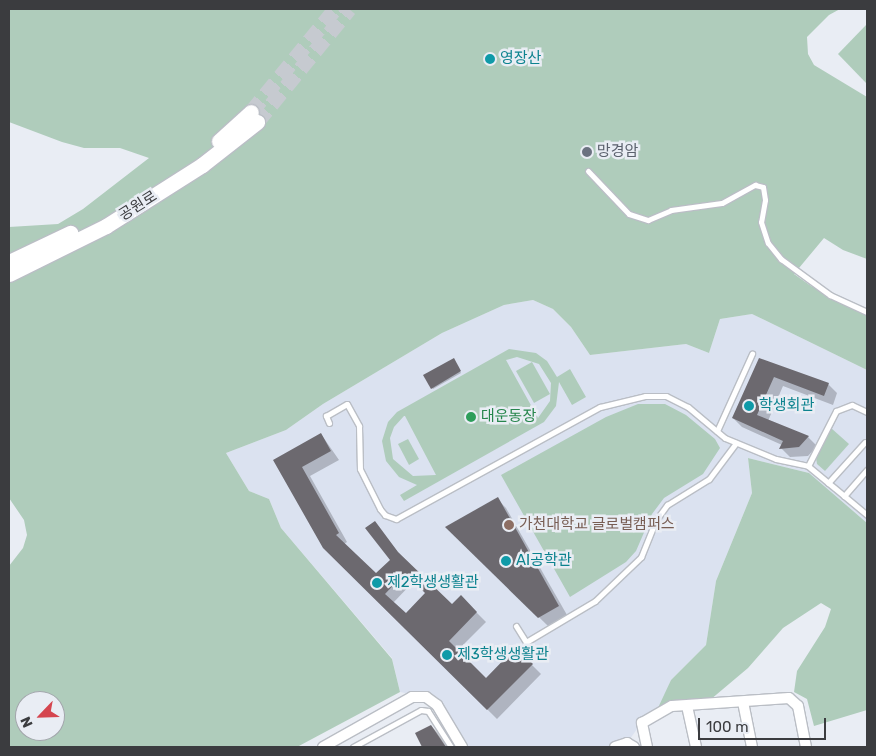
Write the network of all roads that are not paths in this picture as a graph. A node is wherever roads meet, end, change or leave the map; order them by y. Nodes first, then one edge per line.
1 (588, 171) dead end
2 (9, 262) edge
3 (9, 274) edge
4 (867, 312) edge
5 (752, 354) dead end
6 (867, 412) edge
7 (329, 423) dead end
8 (718, 431) junction
9 (865, 442) dead end
10 (736, 443) junction
11 (808, 466) junction
12 (867, 470) edge
13 (828, 483) junction
14 (844, 496) junction
15 (867, 515) edge
16 (516, 626) dead end
17 (743, 702) junction
18 (686, 706) junction
19 (323, 747) edge
20 (352, 747) edge
21 (451, 747) edge
22 (462, 747) edge
23 (615, 747) edge
24 (634, 747) edge
25 (647, 747) edge
26 (696, 747) edge
27 (752, 747) edge
28 (806, 747) edge

1 - 4 lane
2 - 3 main road, 공원로
5 - 8 lane
6 - 11 lane
7 - 8 lane
8 - 10 lane
9 - 13 lane
10 - 11 lane
10 - 16 lane
11 - 13 lane
12 - 14 lane
13 - 14 lane
14 - 15 lane
17 - 18 street
17 - 27 street
17 - 28 street
18 - 25 street
18 - 26 street
19 - 22 street
20 - 21 lane
23 - 24 street

